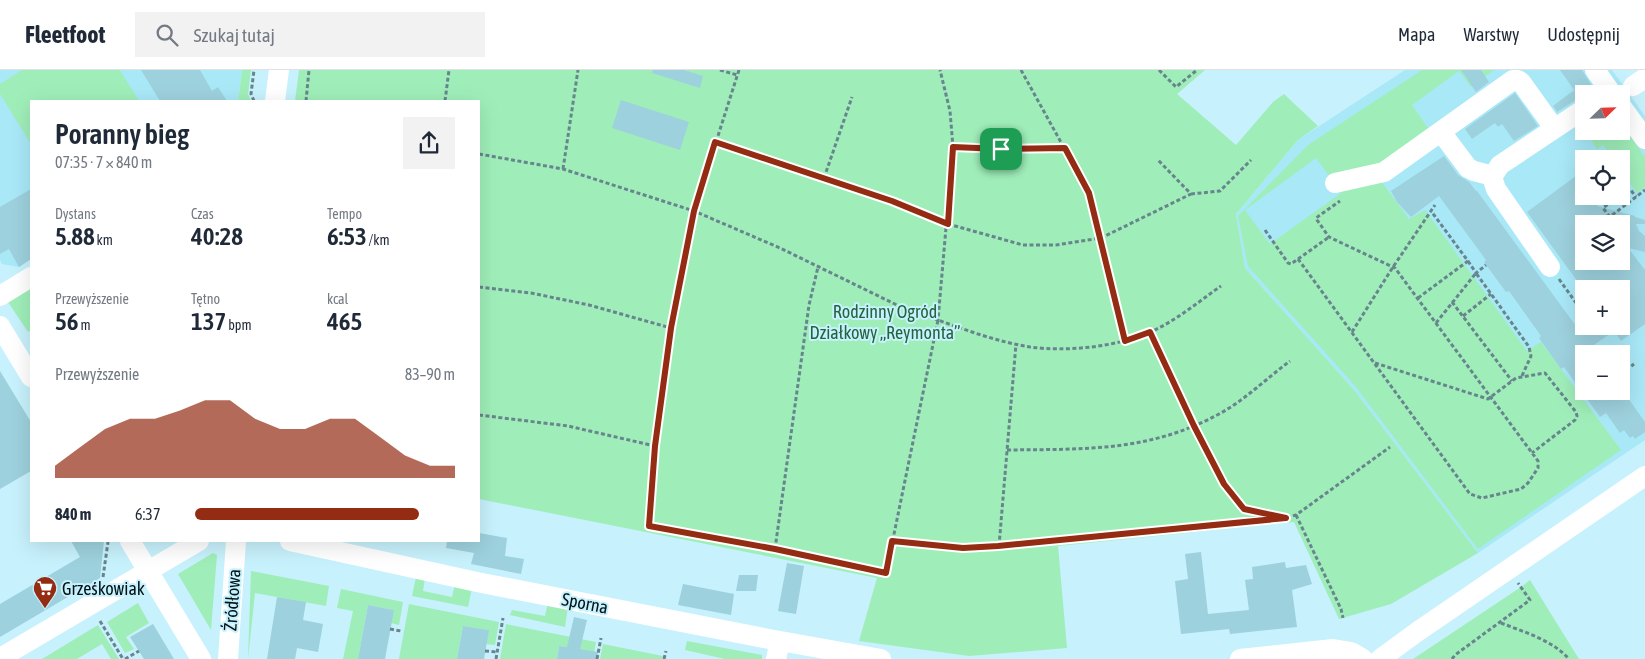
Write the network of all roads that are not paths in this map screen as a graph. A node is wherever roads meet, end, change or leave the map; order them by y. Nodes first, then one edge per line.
1 (279, 70) edge
2 (1595, 70) edge
3 (1605, 85) edge
4 (275, 100) edge
5 (1575, 114) edge
6 (1630, 119) edge
7 (1554, 128) junction
8 (1441, 132) junction
9 (1645, 139) edge
10 (1493, 176) junction
11 (1340, 190) road end
12 (1553, 272) road end
13 (30, 278) edge
14 (0, 296) edge
15 (0, 326) edge
16 (30, 373) edge
17 (1645, 476) edge
18 (131, 542) edge
19 (197, 542) edge
20 (236, 542) edge
21 (294, 542) edge
22 (148, 571) junction
23 (778, 650) edge
24 (0, 658) edge
25 (201, 659) edge
26 (228, 659) edge
27 (880, 659) edge
28 (1240, 659) edge
29 (1363, 659) edge
30 (1380, 659) edge

1 - 4 street
2 - 3 street
5 - 7 street
6 - 9 street
7 - 8 street
7 - 10 street
8 - 10 street
8 - 11 street
10 - 12 street
13 - 14 street
15 - 16 street
17 - 30 street
18 - 22 street
19 - 22 street
20 - 26 street, Źródłowa
21 - 23 street, Sporna
22 - 24 street
22 - 25 street
23 - 27 street, Sporna
28 - 29 street

